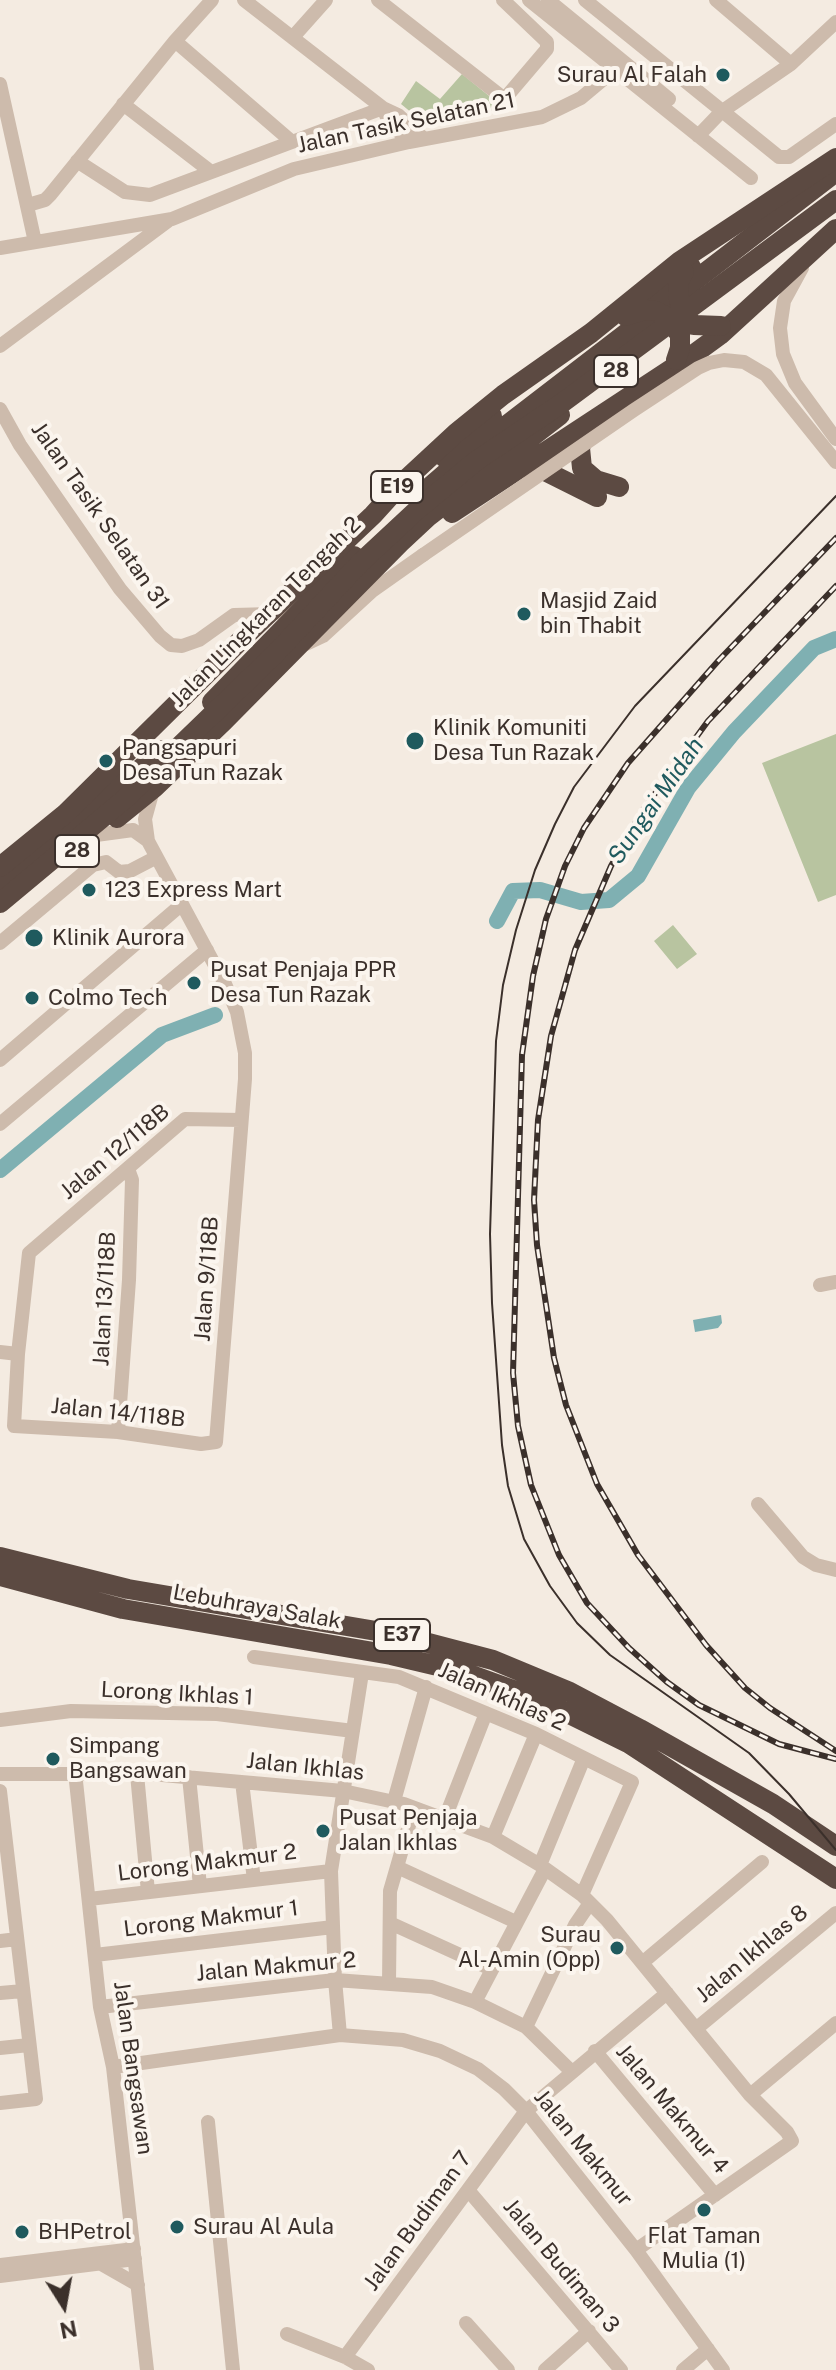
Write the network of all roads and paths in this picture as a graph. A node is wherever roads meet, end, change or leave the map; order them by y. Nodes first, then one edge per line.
1 (212, 0) edge
2 (244, 0) edge
3 (326, 0) edge
4 (378, 0) edge
5 (503, 0) edge
6 (529, 0) edge
7 (548, 0) edge
8 (585, 0) edge
9 (716, 0) edge
10 (836, 22) edge
11 (293, 37) junction
12 (175, 41) junction
13 (791, 64) junction
14 (621, 66) junction
15 (0, 84) edge
16 (123, 104) junction
17 (383, 108) junction
18 (721, 112) junction
19 (836, 124) edge
20 (701, 133) junction
21 (291, 141) junction
22 (416, 141) junction
23 (836, 156) edge
24 (77, 161) junction
25 (210, 171) junction
26 (836, 172) edge
27 (751, 178) dead end
28 (836, 201) edge
29 (28, 205) junction
30 (172, 219) junction
31 (836, 231) edge
32 (35, 242) junction
33 (0, 248) edge
34 (684, 272) junction
35 (625, 316) junction
36 (728, 324) junction
37 (0, 346) edge
38 (658, 377) junction
39 (0, 409) edge
40 (594, 418) junction
41 (836, 439) edge
42 (836, 462) edge
43 (520, 469) junction
44 (619, 487) dead end
45 (418, 497) junction
46 (597, 497) dead end
47 (400, 543) junction
48 (316, 594) junction
49 (256, 614) junction
50 (298, 647) junction
51 (260, 652) junction
52 (154, 788) junction
53 (96, 835) junction
54 (148, 841) junction
55 (155, 858) junction
56 (0, 867) edge
57 (0, 885) edge
58 (0, 903) edge
59 (181, 905) junction
60 (0, 915) edge
61 (0, 943) edge
62 (207, 950) junction
63 (0, 1060) edge
64 (241, 1120) junction
65 (0, 1124) edge
66 (128, 1169) junction
67 (836, 1282) edge
68 (820, 1285) dead end
69 (0, 1352) edge
70 (18, 1354) junction
71 (118, 1432) junction
72 (216, 1442) joint
73 (756, 1507) dead end
74 (0, 1557) edge
75 (836, 1570) edge
76 (0, 1576) edge
77 (254, 1657) dead end
78 (362, 1673) junction
79 (426, 1687) junction
80 (486, 1713) junction
81 (0, 1720) edge
82 (353, 1731) junction
83 (536, 1734) junction
84 (584, 1758) junction
85 (75, 1772) junction
86 (0, 1774) edge
87 (137, 1774) junction
88 (189, 1777) junction
89 (242, 1782) junction
90 (0, 1791) edge
91 (343, 1791) junction
92 (394, 1801) junction
93 (412, 1815) dead end
94 (445, 1818) junction
95 (2, 1831) edge
96 (493, 1837) junction
97 (836, 1846) edge
98 (762, 1862) dead end
99 (397, 1867) junction
100 (542, 1867) junction
101 (331, 1871) junction
102 (836, 1879) edge
103 (254, 1880) junction
104 (200, 1886) junction
105 (6, 1888) edge
106 (148, 1892) junction
107 (89, 1899) junction
108 (586, 1899) junction
109 (836, 1913) edge
110 (516, 1922) junction
111 (390, 1923) junction
112 (333, 1927) junction
113 (17, 1939) junction
114 (0, 1941) edge
115 (95, 1955) junction
116 (642, 1963) junction
117 (491, 1969) junction
118 (335, 1980) junction
119 (389, 1983) junction
120 (23, 1991) junction
121 (0, 1993) edge
122 (667, 1993) junction
123 (475, 2002) junction
124 (100, 2007) junction
125 (836, 2023) edge
126 (526, 2027) junction
127 (697, 2028) junction
128 (340, 2035) junction
129 (29, 2045) junction
130 (0, 2048) edge
131 (595, 2051) junction
132 (113, 2067) junction
133 (572, 2072) junction
134 (750, 2095) junction
135 (0, 2103) edge
136 (526, 2111) junction
137 (208, 2122) dead end
138 (468, 2190) junction
139 (715, 2195) junction
140 (636, 2250) junction
141 (134, 2254) junction
142 (98, 2264) junction
143 (0, 2265) edge
144 (0, 2276) edge
145 (138, 2285) junction
146 (466, 2323) dead end
147 (589, 2331) junction
148 (287, 2334) dead end
149 (708, 2349) junction
150 (345, 2357) junction
151 (146, 2367) edge
152 (233, 2370) edge
153 (368, 2370) edge
154 (508, 2370) edge
155 (545, 2370) edge
156 (621, 2370) edge
157 (683, 2370) edge
158 (723, 2370) edge

1 - 12 street
2 - 11 street
3 - 11 street
4 - 5 street
6 - 14 street
7 - 14 street
8 - 18 street
9 - 13 street
10 - 13 street
11 - 17 street
12 - 16 street
12 - 21 street
13 - 18 street
14 - 20 street
14 - 22 street, Jalan Tasik Selatan 21
15 - 29 street
16 - 24 street
16 - 25 street
17 - 21 street
17 - 22 street
18 - 19 street
18 - 20 street
20 - 27 street
21 - 25 street
22 - 30 street, Jalan Tasik Selatan 21
23 - 34 highway, bridge
23 - 56 highway, E19, bridge
24 - 25 street
24 - 29 street
26 - 45 highway, Jalan Lingkaran Tengah 2 / 28
28 - 47 highway, Jalan Lingkaran Tengah 2 / 28
28 - 58 highway, E19, bridge
29 - 32 street
30 - 32 street, Jalan Tasik Selatan 21
30 - 37 street
31 - 36 highway
31 - 41 street
32 - 33 street, Jalan Tasik Selatan 21
34 - 35 highway, bridge
34 - 36 highway, bridge
35 - 38 highway, bridge
35 - 45 highway
36 - 38 highway
38 - 40 highway
39 - 49 street, Jalan Tasik Selatan 31
40 - 43 highway
40 - 44 highway
42 - 50 street, bridge
43 - 46 highway
43 - 47 highway
45 - 48 highway, Jalan Lingkaran Tengah 2 / 28
47 - 50 highway, Jalan Lingkaran Tengah 2 / 28
48 - 49 street, Jalan Tasik Selatan 31
48 - 51 highway, Jalan Lingkaran Tengah 2 / 28
49 - 51 street
50 - 52 highway, Jalan Lingkaran Tengah 2 / 28
51 - 57 highway, Jalan Lingkaran Tengah 2 / 28
52 - 53 highway, Jalan Lingkaran Tengah 2 / 28
52 - 54 street
53 - 54 street
53 - 60 highway, Jalan Lingkaran Tengah 2 / 28
54 - 55 street, Jalan 9/118B
55 - 59 street, Jalan 9/118B
55 - 61 street
59 - 62 street, Jalan 9/118B
59 - 63 street
62 - 64 street, Jalan 9/118B
62 - 65 street
64 - 66 street, Jalan 12/118B
64 - 72 street, Jalan 9/118B
66 - 70 street, Jalan 12/118B
66 - 71 street, Jalan 13/118B
67 - 68 street
69 - 70 street
70 - 71 street, Jalan 14/118B
71 - 72 street, Jalan 14/118B
73 - 75 street
74 - 97 highway, Lebuhraya Salak / E37
76 - 102 highway, Lebuhraya Salak / E37
77 - 78 street, Jalan Ikhlas 2
78 - 79 street, Jalan Ikhlas 2
78 - 82 street
79 - 80 street, Jalan Ikhlas 2
79 - 92 street
80 - 83 street, Jalan Ikhlas 2
80 - 94 street
81 - 82 street, Lorong Ikhlas 1
82 - 91 street
83 - 84 street, Jalan Ikhlas 2
83 - 96 street
84 - 100 street
84 - 108 street, Jalan Ikhlas 2
85 - 86 street, Jalan Ikhlas
85 - 87 street, Jalan Ikhlas
85 - 107 street, Jalan Bangsawan
87 - 88 street, Jalan Ikhlas
87 - 106 street
88 - 89 street, Jalan Ikhlas
88 - 104 street
89 - 91 street, Jalan Ikhlas
89 - 103 street
90 - 95 street
91 - 92 street, Jalan Ikhlas
91 - 101 street
92 - 94 street, Jalan Ikhlas
93 - 99 street
94 - 96 street, Jalan Ikhlas
95 - 105 street
96 - 100 street, Jalan Ikhlas
98 - 116 street
99 - 110 street
99 - 111 street
100 - 108 street, Jalan Ikhlas
100 - 110 street
101 - 103 street, Lorong Makmur 2
101 - 112 street
103 - 104 street, Lorong Makmur 2
104 - 106 street, Lorong Makmur 2
105 - 113 street
106 - 107 street, Lorong Makmur 2
107 - 115 street, Jalan Bangsawan
108 - 116 street, Jalan Ikhlas
108 - 126 street
109 - 127 street, Jalan Ikhlas 8
110 - 117 street
111 - 117 street
111 - 119 street
112 - 115 street, Lorong Makmur 1
112 - 118 street
113 - 114 street
113 - 120 street
115 - 124 street, Jalan Bangsawan
116 - 122 street, Jalan Ikhlas
117 - 123 street
118 - 119 street, Jalan Makmur 2
118 - 124 street, Jalan Makmur 2
118 - 128 street
119 - 123 street, Jalan Makmur 2
120 - 121 street
120 - 129 street
122 - 127 street, Jalan Ikhlas
122 - 131 street, Jalan Budiman 7
123 - 126 street, Jalan Makmur 2
124 - 132 street, Jalan Bangsawan
125 - 134 street
126 - 133 street, Jalan Makmur 2
127 - 134 street, Jalan Ikhlas
128 - 132 street, Jalan Makmur
128 - 136 street, Jalan Makmur
129 - 130 street
129 - 135 street
131 - 133 street, Jalan Budiman 7
131 - 139 street, Jalan Makmur 4
132 - 141 street, Jalan Bangsawan
133 - 136 street, Jalan Budiman 7
134 - 139 street, Jalan Ikhlas
136 - 138 street, Jalan Budiman 7
136 - 140 street, Jalan Makmur
137 - 152 street
138 - 147 street, Jalan Budiman 3
138 - 150 street, Jalan Budiman 7
139 - 140 street
140 - 149 street, Jalan Makmur
141 - 142 street
141 - 143 street
141 - 145 street, Jalan Bangsawan
142 - 144 street
142 - 145 street
145 - 151 street, Jalan Bangsawan
146 - 154 street
147 - 155 street
147 - 156 street, Jalan Budiman 3
148 - 150 street
149 - 157 street
149 - 158 street, Jalan Makmur
150 - 153 street

